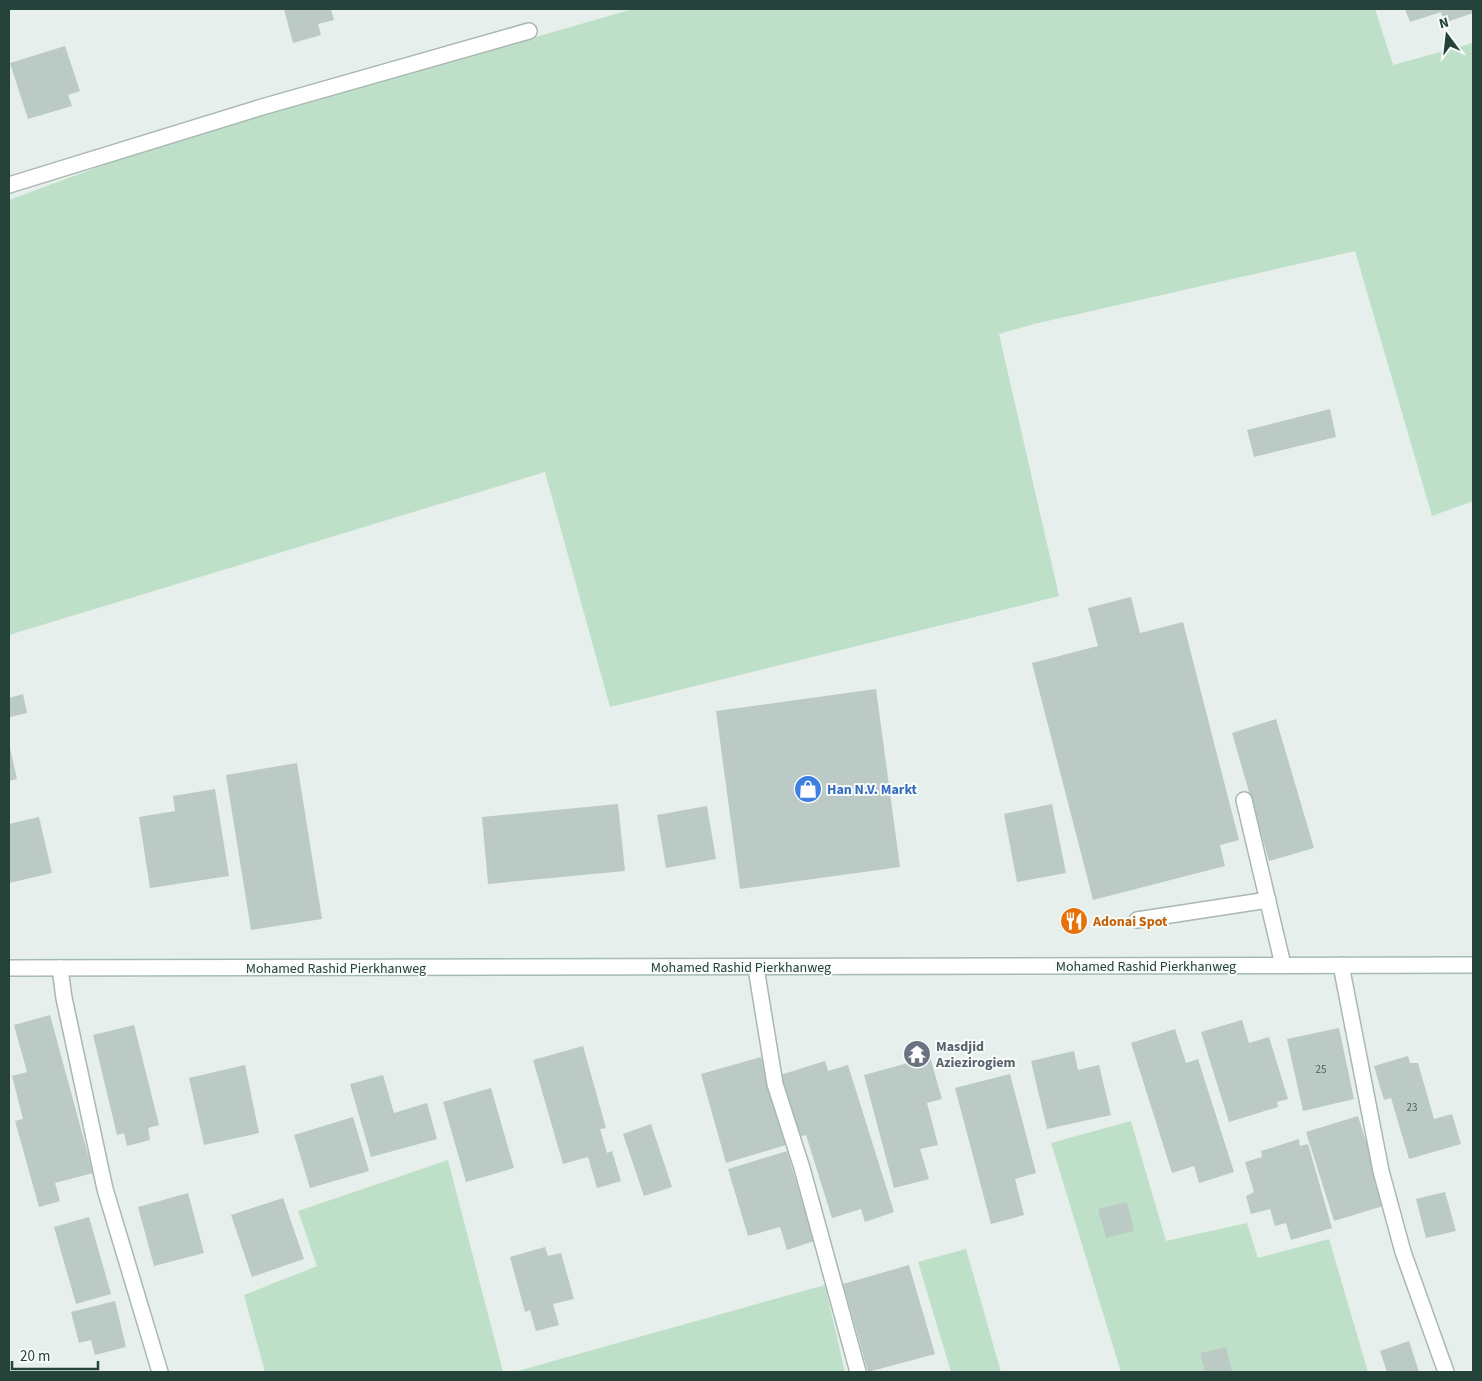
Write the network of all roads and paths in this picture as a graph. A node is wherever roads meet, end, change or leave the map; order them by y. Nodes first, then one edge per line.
1 (529, 31) dead end
2 (9, 185) edge
3 (1244, 800) dead end
4 (1268, 900) junction
5 (1137, 920) dead end
6 (1283, 965) junction
7 (1340, 965) junction
8 (1473, 965) edge
9 (9, 968) edge
10 (60, 968) junction
11 (756, 968) junction
12 (160, 1372) edge
13 (858, 1372) edge
14 (1446, 1372) edge

1 - 2 street
3 - 4 street
4 - 5 street
4 - 6 street
6 - 7 street, Mohamed Rashid Pierkhanweg
6 - 11 street, Mohamed Rashid Pierkhanweg
7 - 8 street, Mohamed Rashid Pierkhanweg
7 - 14 street
9 - 10 street, Mohamed Rashid Pierkhanweg
10 - 11 street, Mohamed Rashid Pierkhanweg
10 - 12 street
11 - 13 street

